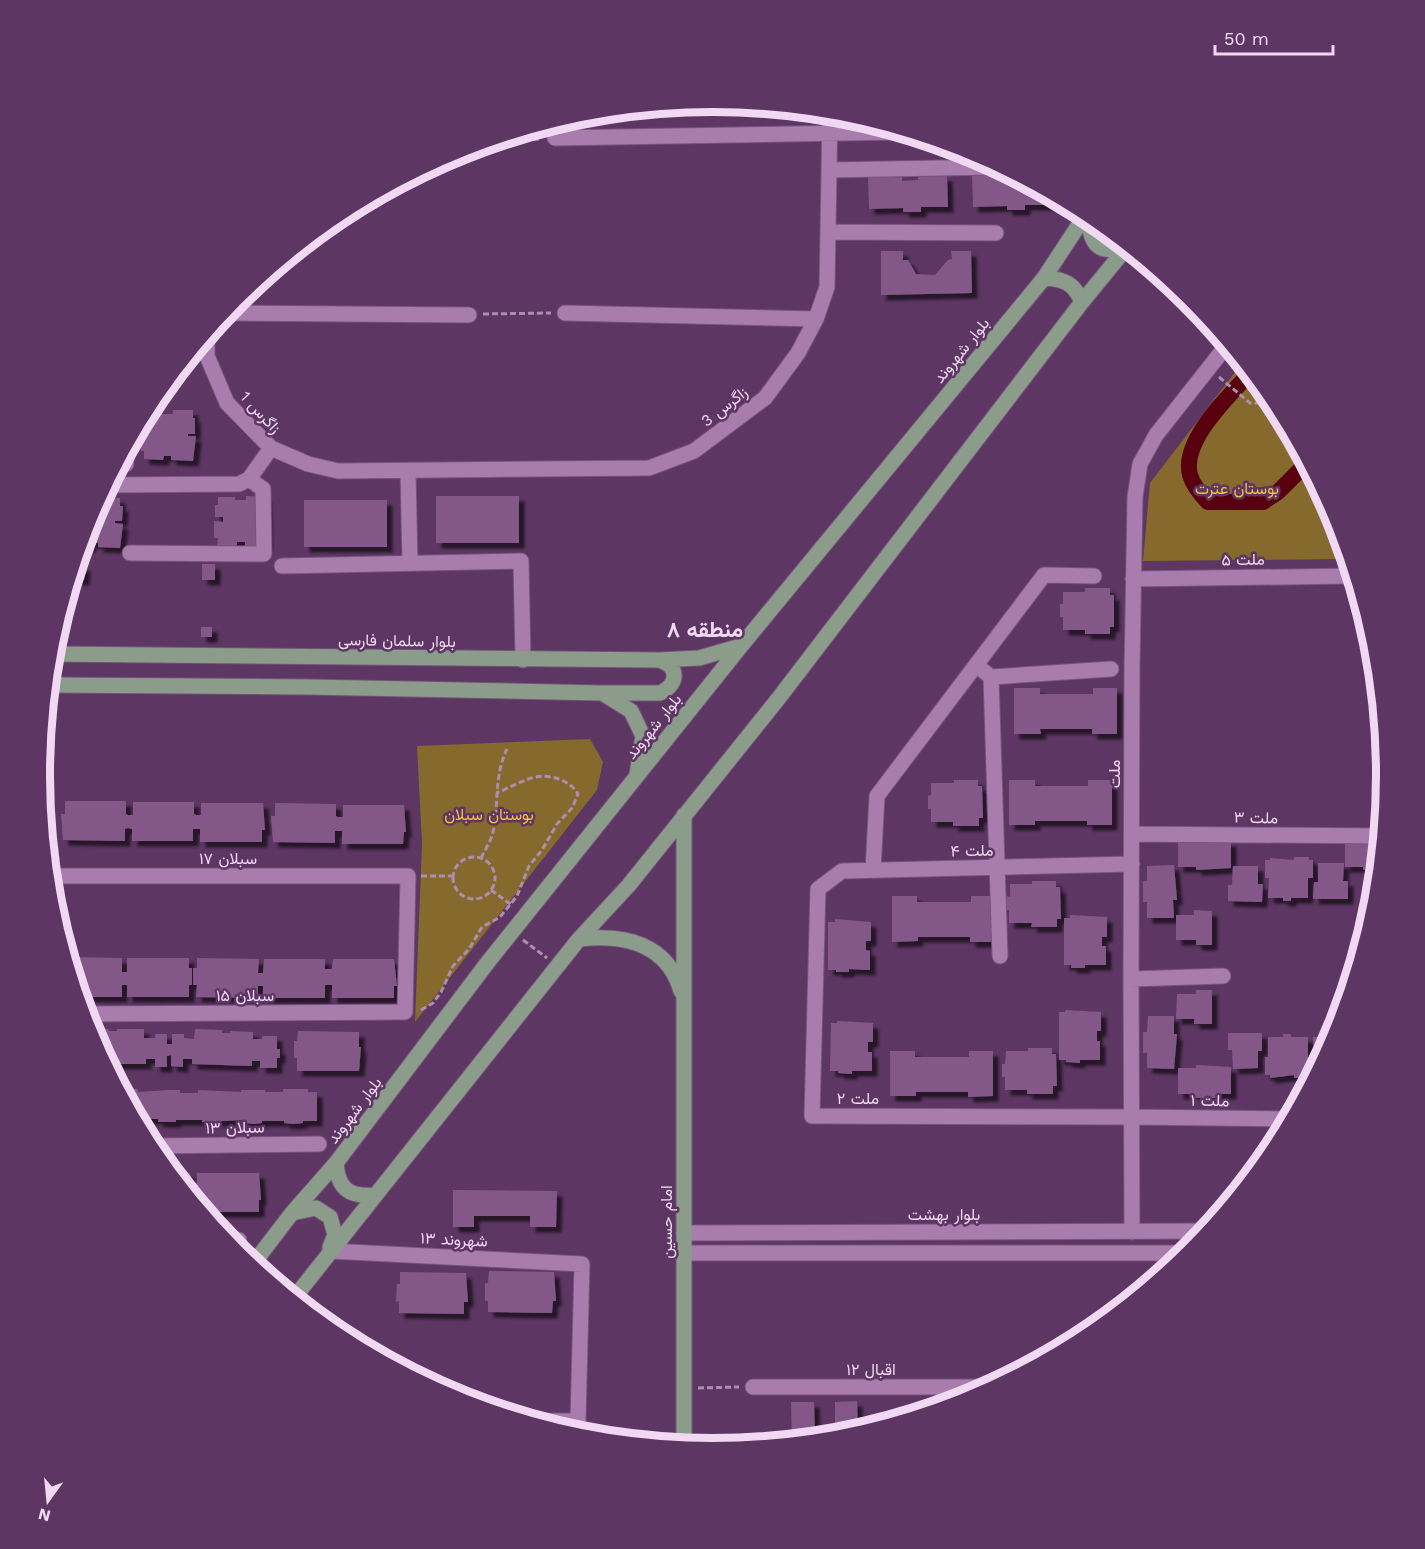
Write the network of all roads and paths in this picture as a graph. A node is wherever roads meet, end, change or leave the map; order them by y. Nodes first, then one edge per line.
1 (830, 122) edge
2 (878, 133) edge
3 (829, 134) junction
4 (555, 138) joint
5 (522, 140) edge
6 (978, 167) edge
7 (829, 170) junction
8 (1081, 223) edge
9 (1089, 229) edge
10 (828, 232) junction
11 (996, 233) dead end
12 (1117, 250) edge
13 (1121, 253) edge
14 (1044, 278) junction
15 (1082, 302) junction
16 (237, 313) edge
17 (565, 313) joint
18 (469, 315) joint
19 (816, 319) junction
20 (207, 346) edge
21 (1222, 351) edge
22 (1230, 387) dead end
23 (1262, 403) edge
24 (271, 448) junction
25 (408, 471) junction
26 (249, 480) junction
27 (116, 485) edge
28 (130, 553) dead end
29 (410, 563) junction
30 (282, 566) dead end
31 (1094, 576) dead end
32 (1345, 576) edge
33 (1133, 579) junction
34 (741, 646) junction
35 (61, 654) edge
36 (523, 660) junction
37 (658, 660) junction
38 (976, 665) junction
39 (1111, 669) dead end
40 (992, 677) junction
41 (55, 685) edge
42 (602, 693) junction
43 (507, 749) dead end
44 (637, 775) junction
45 (496, 793) junction
46 (684, 815) junction
47 (1132, 834) junction
48 (1372, 836) edge
49 (481, 858) junction
50 (1132, 864) junction
51 (998, 867) junction
52 (873, 870) junction
53 (57, 876) edge
54 (408, 876) junction
55 (453, 876) junction
56 (818, 889) joint
57 (491, 890) junction
58 (511, 904) junction
59 (516, 908) dead end
60 (513, 932) junction
61 (579, 939) junction
62 (1000, 956) dead end
63 (557, 966) junction
64 (1223, 976) dead end
65 (1131, 979) junction
66 (684, 999) junction
67 (405, 1012) junction
68 (95, 1014) edge
69 (1132, 1117) junction
70 (1279, 1119) edge
71 (319, 1144) dead end
72 (163, 1146) edge
73 (336, 1163) junction
74 (374, 1195) junction
75 (292, 1213) junction
76 (1192, 1231) edge
77 (1132, 1232) junction
78 (684, 1233) junction
79 (684, 1252) junction
80 (1171, 1253) edge
81 (327, 1254) junction
82 (258, 1257) edge
83 (299, 1292) edge
84 (753, 1387) joint
85 (966, 1387) edge
86 (684, 1388) junction
87 (573, 1423) edge
88 (684, 1437) edge

1 - 3 street, زاگرس 3
2 - 3 street
3 - 4 street
3 - 7 street, زاگرس 3
4 - 5 path
6 - 7 street
7 - 10 street, زاگرس 3
8 - 14 main road, بلوار شهروند
9 - 12 main road
10 - 11 street
10 - 19 street, زاگرس 3
13 - 15 main road
14 - 15 main road
14 - 34 main road, بلوار شهروند
15 - 46 main road
16 - 18 street
17 - 18 path
17 - 19 street
19 - 25 street, زاگرس 3
20 - 24 street, زاگرس 1
21 - 33 street, ملت
22 - 23 path
24 - 25 street, زاگرس 1
24 - 26 street
25 - 29 street
26 - 27 street
26 - 28 street
29 - 30 street
29 - 36 street
31 - 38 street
32 - 33 street, ملت ۵
33 - 47 street, ملت
34 - 37 main road, بلوار سلمان فارسی
34 - 44 main road, بلوار شهروند
35 - 36 main road, بلوار سلمان فارسی
36 - 37 main road, بلوار سلمان فارسی
37 - 42 main road
38 - 40 street
38 - 52 street
39 - 40 street
40 - 51 street
41 - 42 main road
42 - 44 main road
43 - 45 path
44 - 60 main road, بلوار شهروند
45 - 49 path
45 - 58 path
46 - 61 main road
46 - 66 main road, امام حسین
47 - 48 street, ملت ۳
47 - 50 street, ملت
49 - 55 path
49 - 57 path
50 - 51 street, ملت ۴
50 - 65 street, ملت
51 - 52 street, ملت ۴
51 - 62 street
52 - 56 street, ملت ۴
53 - 54 street, سبلان ۱۷
54 - 55 path
54 - 67 street
55 - 57 path
56 - 69 street, ملت ۲
57 - 58 path
58 - 59 path
58 - 67 path
60 - 63 path
60 - 73 main road, بلوار شهروند
61 - 63 main road
61 - 66 main road
63 - 74 main road
64 - 65 street
65 - 69 street, ملت
66 - 78 main road, امام حسین
67 - 68 street, سبلان ۱۵
69 - 70 street, ملت ۱
69 - 77 street, ملت
71 - 72 street, سبلان ۱۳
73 - 74 main road
73 - 75 main road, بلوار شهروند
74 - 81 main road
75 - 81 main road
75 - 82 main road, بلوار شهروند
76 - 77 street, بلوار بهشت
77 - 78 street, بلوار بهشت
78 - 79 main road, امام حسین
79 - 80 street
79 - 86 main road, امام حسین
81 - 83 main road
81 - 87 street, شهروند ۱۳
84 - 85 street, اقبال ۱۲
84 - 86 path
86 - 88 main road, امام حسین

